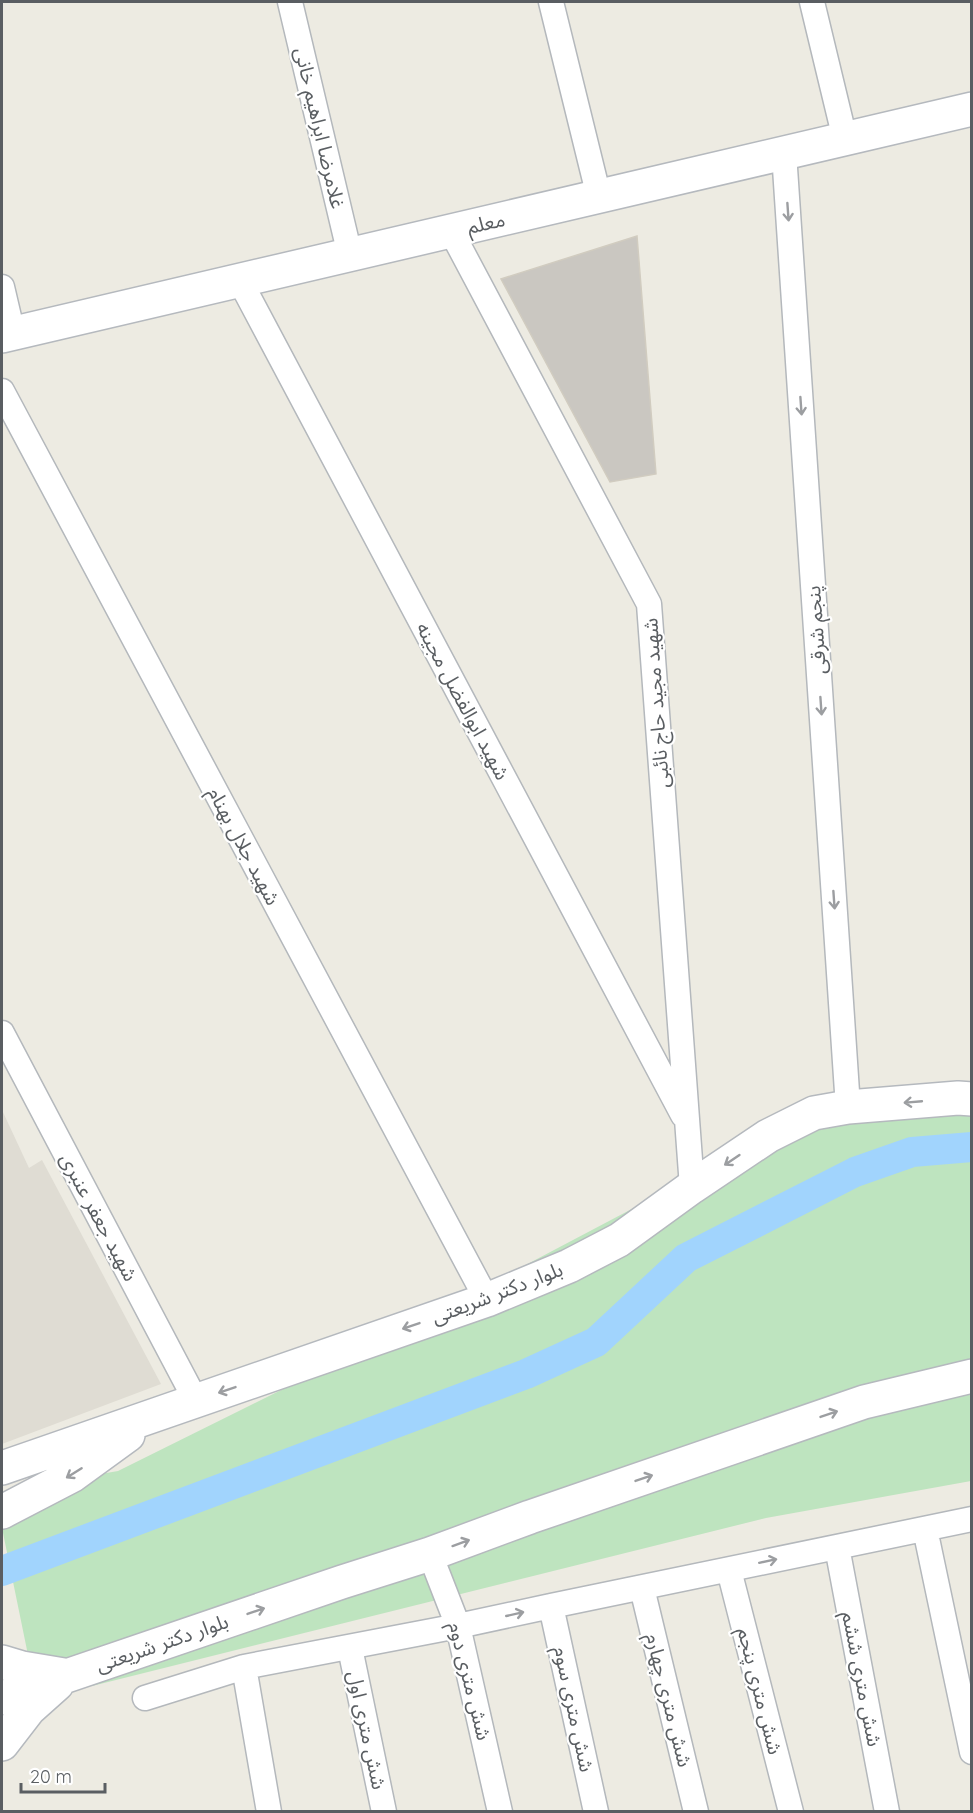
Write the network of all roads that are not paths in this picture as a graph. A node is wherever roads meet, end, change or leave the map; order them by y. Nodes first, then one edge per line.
1 (290, 2) edge
2 (551, 2) edge
3 (812, 2) edge
4 (972, 110) edge
5 (845, 139) junction
6 (784, 153) junction
7 (599, 197) junction
8 (451, 231) junction
9 (351, 255) junction
10 (240, 281) junction
11 (2, 287) edge
12 (7, 335) edge
13 (2, 392) edge
14 (2, 1033) edge
15 (972, 1100) edge
16 (848, 1107) junction
17 (687, 1122) junction
18 (692, 1187) junction
19 (487, 1300) junction
20 (972, 1376) edge
21 (196, 1401) junction
22 (156, 1415) junction
23 (2, 1468) edge
24 (2, 1512) edge
25 (972, 1519) edge
26 (925, 1529) junction
27 (837, 1547) junction
28 (430, 1554) junction
29 (729, 1570) junction
30 (642, 1588) junction
31 (551, 1606) junction
32 (458, 1626) junction
33 (350, 1648) junction
34 (2, 1662) edge
35 (244, 1667) junction
36 (68, 1676) junction
37 (2, 1698) edge
38 (145, 1698) dead end
39 (2, 1744) edge
40 (972, 1752) edge
41 (269, 1812) edge
42 (384, 1812) edge
43 (500, 1812) edge
44 (596, 1812) edge
45 (696, 1812) edge
46 (791, 1812) edge
47 (887, 1812) edge

1 - 9 street, غلامرضا ابراهیم خانی
2 - 7 street
3 - 5 street
4 - 5 main road, معلم
5 - 6 main road, معلم
6 - 7 main road, معلم
6 -> 16 street, پنجم شرقی
7 - 8 main road, معلم
8 - 9 main road, معلم
8 - 17 street, شهید مجید حاج نائبی
9 - 10 main road, معلم
10 - 12 main road, معلم
10 - 17 street, شهید ابوالفضل مجینه
11 - 12 street
13 - 19 street, شهید جلال بهنام
14 - 21 street, شهید جعفر عنبری
15 -> 16 main road, بلوار دکتر شریعتی
16 -> 18 main road, بلوار دکتر شریعتی
17 - 18 street, شهید مجید حاج نائبی
18 - 19 main road, بلوار دکتر شریعتی
19 -> 21 main road, بلوار دکتر شریعتی
28 -> 20 main road, بلوار دکتر شریعتی
21 - 22 main road, بلوار دکتر شریعتی
22 - 23 main road, بلوار دکتر شریعتی
22 -> 24 main road
25 - 26 street
26 - 27 street
26 - 40 street
29 -> 27 street
27 - 47 street, شش متری ششم
28 - 32 street, شش متری دوم
36 -> 28 main road, بلوار دکتر شریعتی
29 - 30 street
29 - 46 street, شش متری پنجم
30 - 31 street
30 - 45 street, شش متری چهارم
32 -> 31 street
31 - 44 street, شش متری سوم
32 - 33 street
32 - 43 street, شش متری دوم
33 - 35 street
33 - 42 street, شش متری اول
34 - 36 main road
35 - 38 street
35 - 41 street
36 - 37 main road, بلوار دکتر شریعتی
36 - 39 main road

